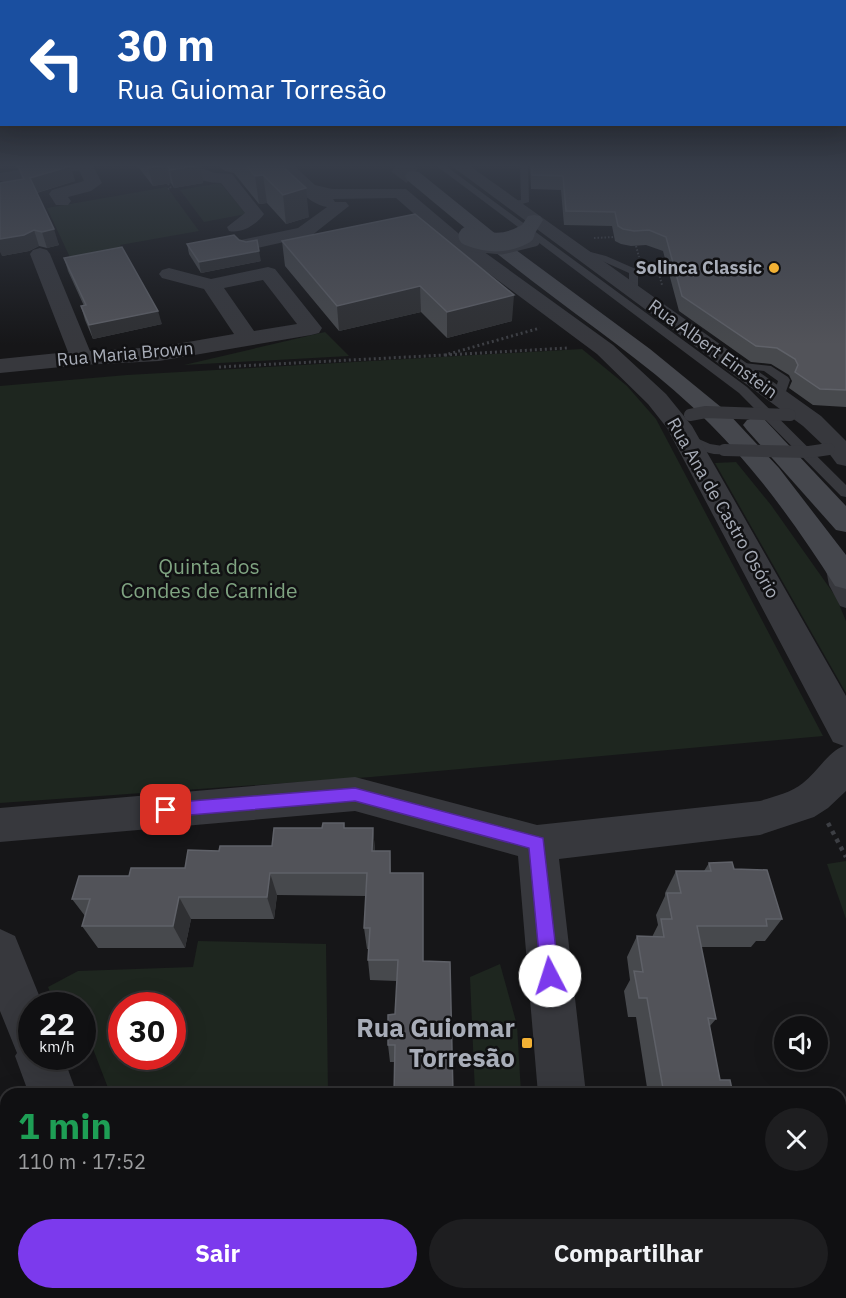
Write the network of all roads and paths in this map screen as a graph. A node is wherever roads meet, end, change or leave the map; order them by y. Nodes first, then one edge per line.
1 (245, 225) edge
2 (314, 225) edge
3 (441, 225) edge
4 (448, 225) edge
5 (473, 225) edge
6 (489, 225) edge
7 (524, 225) edge
8 (529, 225) edge
9 (239, 231) junction
10 (536, 233) junction
11 (615, 237) edge
12 (465, 242) junction
13 (586, 245) junction
14 (636, 246) edge
15 (40, 254) edge
16 (639, 257) dead end
17 (268, 273) junction
18 (169, 274) dead end
19 (211, 285) junction
20 (547, 327) dead end
21 (249, 340) junction
22 (572, 348) dead end
23 (445, 355) junction
24 (82, 358) junction
25 (0, 366) edge
26 (219, 367) dead end
27 (785, 406) junction
28 (684, 426) junction
29 (838, 451) edge
30 (846, 493) edge
31 (846, 523) edge
32 (831, 555) junction
33 (846, 578) edge
34 (846, 602) edge
35 (846, 732) edge
36 (846, 761) edge
37 (815, 796) junction
38 (0, 825) edge
39 (537, 843) junction
40 (846, 857) edge
41 (0, 951) edge
42 (18, 999) edge
43 (44, 1070) edge
44 (51, 1088) edge
45 (560, 1088) edge

1 - 9 street
2 - 9 street
3 - 12 street, Rua Ana de Castro Osório
4 - 12 main road
5 - 32 main road
6 - 31 main road
7 - 10 lane
8 - 10 street, Rua Albert Einstein
9 - 17 street
10 - 12 main road, bridge
10 - 13 street, Rua Albert Einstein
10 - 30 lane
11 - 13 path
12 - 28 street, Rua Ana de Castro Osório
13 - 27 street, Rua Albert Einstein
14 - 16 path
15 - 24 street
17 - 19 street
17 - 21 street, Rua Maria Brown
18 - 19 street
19 - 21 street
20 - 23 path
21 - 24 street, Rua Maria Brown
22 - 23 path
23 - 26 path
24 - 25 street, Rua Maria Brown
27 - 28 lane, bridge
27 - 29 street, Rua Albert Einstein
28 - 29 lane, bridge
28 - 35 street, Rua Ana de Castro Osório
32 - 33 main road
32 - 34 lane
36 - 37 street
37 - 39 street
37 - 40 path
38 - 39 street
39 - 45 street
41 - 42 street
43 - 44 street

